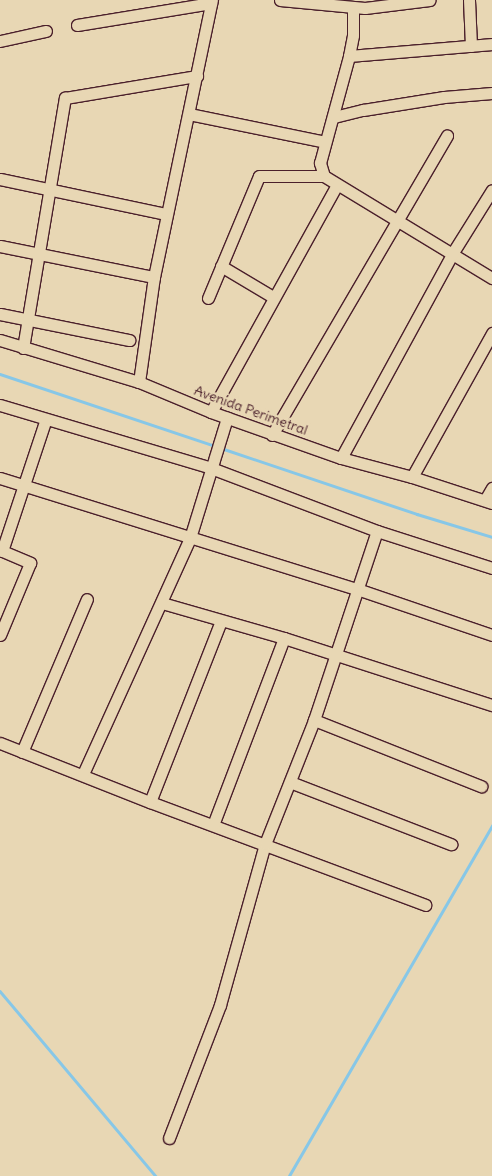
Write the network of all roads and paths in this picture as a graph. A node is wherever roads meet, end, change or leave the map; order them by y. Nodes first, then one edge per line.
1 (280, 0) edge
2 (430, 0) edge
3 (470, 0) edge
4 (211, 2) edge
5 (353, 8) junction
6 (77, 25) dead end
7 (46, 31) dead end
8 (0, 41) edge
9 (492, 44) edge
10 (471, 46) junction
11 (349, 56) junction
12 (197, 76) junction
13 (492, 93) edge
14 (189, 114) junction
15 (334, 117) junction
16 (446, 135) dead end
17 (325, 142) junction
18 (324, 176) junction
19 (0, 179) edge
20 (337, 185) junction
21 (49, 189) junction
22 (492, 190) edge
23 (166, 214) junction
24 (397, 221) junction
25 (0, 246) edge
26 (38, 254) junction
27 (452, 254) junction
28 (221, 266) junction
29 (154, 277) junction
30 (492, 278) edge
31 (274, 297) junction
32 (208, 298) dead end
33 (0, 314) edge
34 (27, 320) junction
35 (492, 333) edge
36 (0, 340) edge
37 (129, 340) dead end
38 (23, 348) junction
39 (139, 382) junction
40 (0, 405) edge
41 (211, 412) junction
42 (227, 418) junction
43 (46, 419) junction
44 (272, 435) junction
45 (341, 458) junction
46 (212, 463) junction
47 (412, 477) junction
48 (0, 478) edge
49 (25, 485) junction
50 (492, 488) edge
51 (489, 502) edge
52 (377, 531) junction
53 (190, 538) junction
54 (1, 550) edge
55 (492, 568) edge
56 (357, 589) junction
57 (87, 599) dead end
58 (162, 603) junction
59 (221, 621) junction
60 (0, 635) edge
61 (492, 635) edge
62 (284, 638) junction
63 (337, 655) junction
64 (492, 705) edge
65 (314, 720) junction
66 (0, 742) edge
67 (22, 752) junction
68 (83, 774) junction
69 (290, 782) junction
70 (481, 786) dead end
71 (150, 802) junction
72 (213, 825) junction
73 (265, 844) junction
74 (451, 844) dead end
75 (425, 905) dead end
76 (169, 1138) dead end

1 - 5 street
2 - 5 street
3 - 10 street
4 - 6 street
4 - 12 street
5 - 11 street
7 - 8 street
9 - 10 street
10 - 11 street
11 - 15 street
12 - 14 street
12 - 21 street
13 - 15 street
14 - 17 street
14 - 23 street
15 - 17 street
16 - 24 street
17 - 18 street
18 - 20 street
18 - 28 street
19 - 21 street
20 - 24 street
20 - 31 street
21 - 23 street
21 - 26 street
22 - 27 street
23 - 29 street
24 - 27 street
24 - 44 street
25 - 26 street
26 - 29 street
26 - 34 street
27 - 30 street
27 - 45 street
28 - 31 street
28 - 32 street
29 - 39 street
31 - 41 street
33 - 34 street
34 - 37 street
34 - 38 street
35 - 47 street
36 - 38 street, Avenida Perimetral
38 - 39 street, Avenida Perimetral
39 - 41 street, Avenida Perimetral
40 - 43 street
41 - 42 street, Avenida Perimetral
42 - 44 street, Avenida Perimetral
42 - 46 street
43 - 46 street
43 - 49 street
44 - 45 street, Avenida Perimetral
45 - 47 street, Avenida Perimetral
46 - 52 street
46 - 53 street
47 - 51 street, Avenida Perimetral
48 - 49 street
49 - 53 street
49 - 54 street
50 - 51 street
52 - 55 street
52 - 56 street
53 - 56 street
53 - 58 street
54 - 60 street
56 - 61 street
56 - 63 street
57 - 67 street
58 - 59 street
58 - 68 street
59 - 62 street
59 - 71 street
62 - 63 street
62 - 72 street
63 - 64 street
63 - 65 street
65 - 69 street
65 - 70 street
66 - 67 street
67 - 68 street
68 - 71 street
69 - 73 street
69 - 74 street
71 - 72 street
72 - 73 street
73 - 75 street
73 - 76 street

